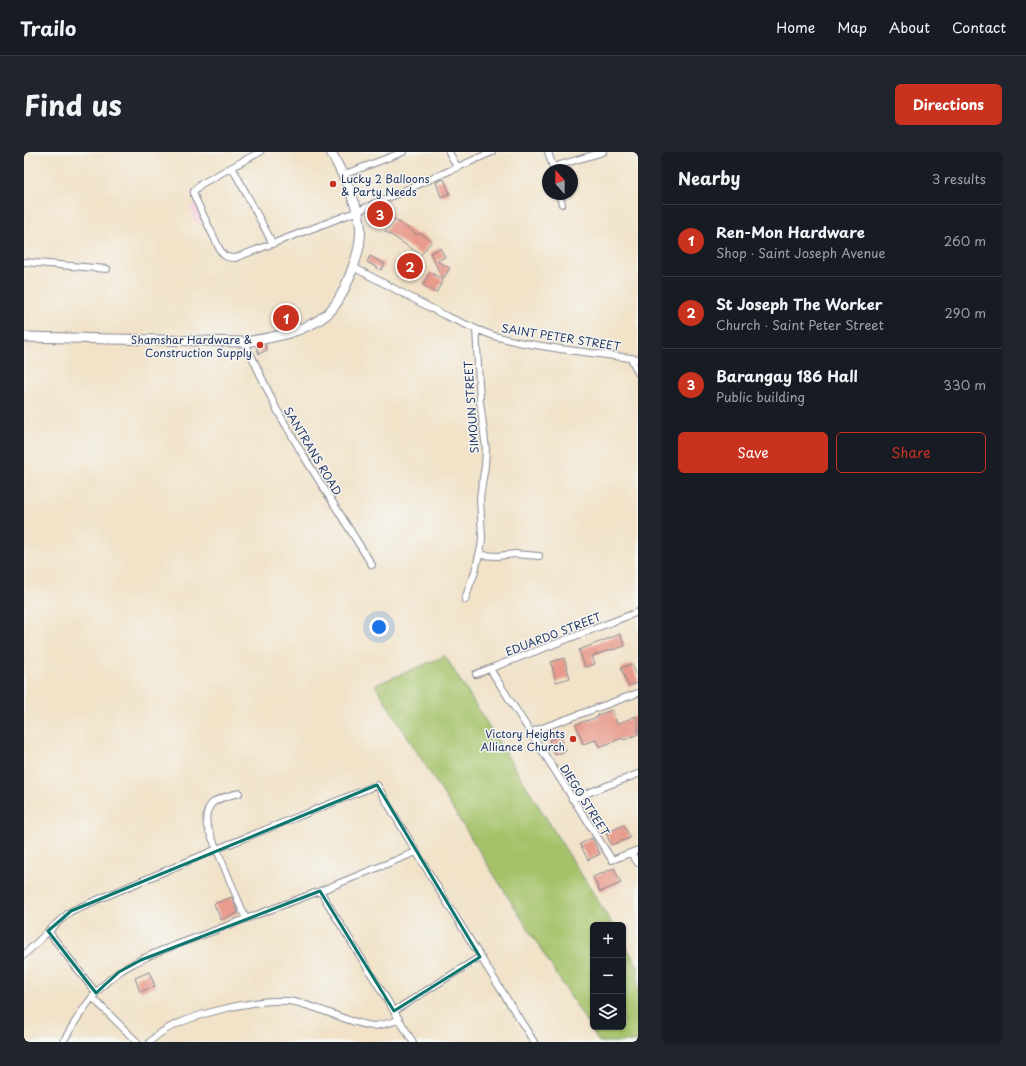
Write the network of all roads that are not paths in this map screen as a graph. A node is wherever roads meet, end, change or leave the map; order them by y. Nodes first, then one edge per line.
1 (260, 152) edge
2 (331, 152) edge
3 (403, 152) edge
4 (449, 152) edge
5 (492, 152) edge
6 (548, 152) edge
7 (603, 152) edge
8 (389, 154) edge
9 (552, 164) edge
10 (566, 164) edge
11 (232, 167) junction
12 (457, 167) junction
13 (344, 175) junction
14 (561, 200) edge
15 (562, 204) dead end
16 (358, 211) junction
17 (273, 244) junction
18 (24, 262) edge
19 (353, 267) junction
20 (107, 269) dead end
21 (476, 329) junction
22 (24, 336) edge
23 (245, 342) junction
24 (635, 359) edge
25 (638, 373) edge
26 (480, 555) junction
27 (539, 556) dead end
28 (372, 565) dead end
29 (465, 600) dead end
30 (638, 612) edge
31 (490, 669) junction
32 (476, 674) dead end
33 (638, 693) edge
34 (531, 732) junction
35 (638, 774) edge
36 (239, 793) dead end
37 (572, 799) junction
38 (217, 848) junction
39 (638, 850) edge
40 (416, 852) junction
41 (631, 853) junction
42 (638, 863) edge
43 (320, 891) junction
44 (246, 919) junction
45 (48, 931) junction
46 (24, 955) edge
47 (480, 957) junction
48 (94, 995) junction
49 (394, 1011) junction
50 (399, 1020) junction
51 (63, 1042) edge
52 (137, 1042) edge
53 (150, 1042) edge
54 (413, 1042) edge
55 (534, 1042) edge

1 - 11 street
2 - 13 main road
3 - 8 street
4 - 12 street
5 - 12 street
6 - 9 street
7 - 10 street
8 - 13 street
11 - 17 street
11 - 17 street
12 - 16 street
13 - 16 main road
14 - 15 street
16 - 17 street
16 - 19 main road
18 - 20 street
19 - 21 street, SAINT PETER STREET
19 - 23 main road
21 - 24 street, SAINT PETER STREET
21 - 26 street, SIMOUN STREET
22 - 23 main road
23 - 28 street, SANTRANS ROAD
24 - 25 street
26 - 27 street
26 - 29 street, SIMOUN STREET
30 - 31 street, EDUARDO STREET
31 - 32 street, EDUARDO STREET
31 - 34 street, DIEGO STREET
33 - 34 street
34 - 37 street, DIEGO STREET
35 - 37 street
36 - 38 street
37 - 41 street, DIEGO STREET
38 - 40 street
38 - 44 street
38 - 45 street
39 - 41 street
40 - 43 street
40 - 47 street
41 - 42 street
43 - 44 street
43 - 49 street
44 - 48 street
45 - 46 street
45 - 48 street
47 - 49 street
47 - 55 street
48 - 51 street
48 - 52 street
49 - 50 street
50 - 53 street
50 - 54 street

